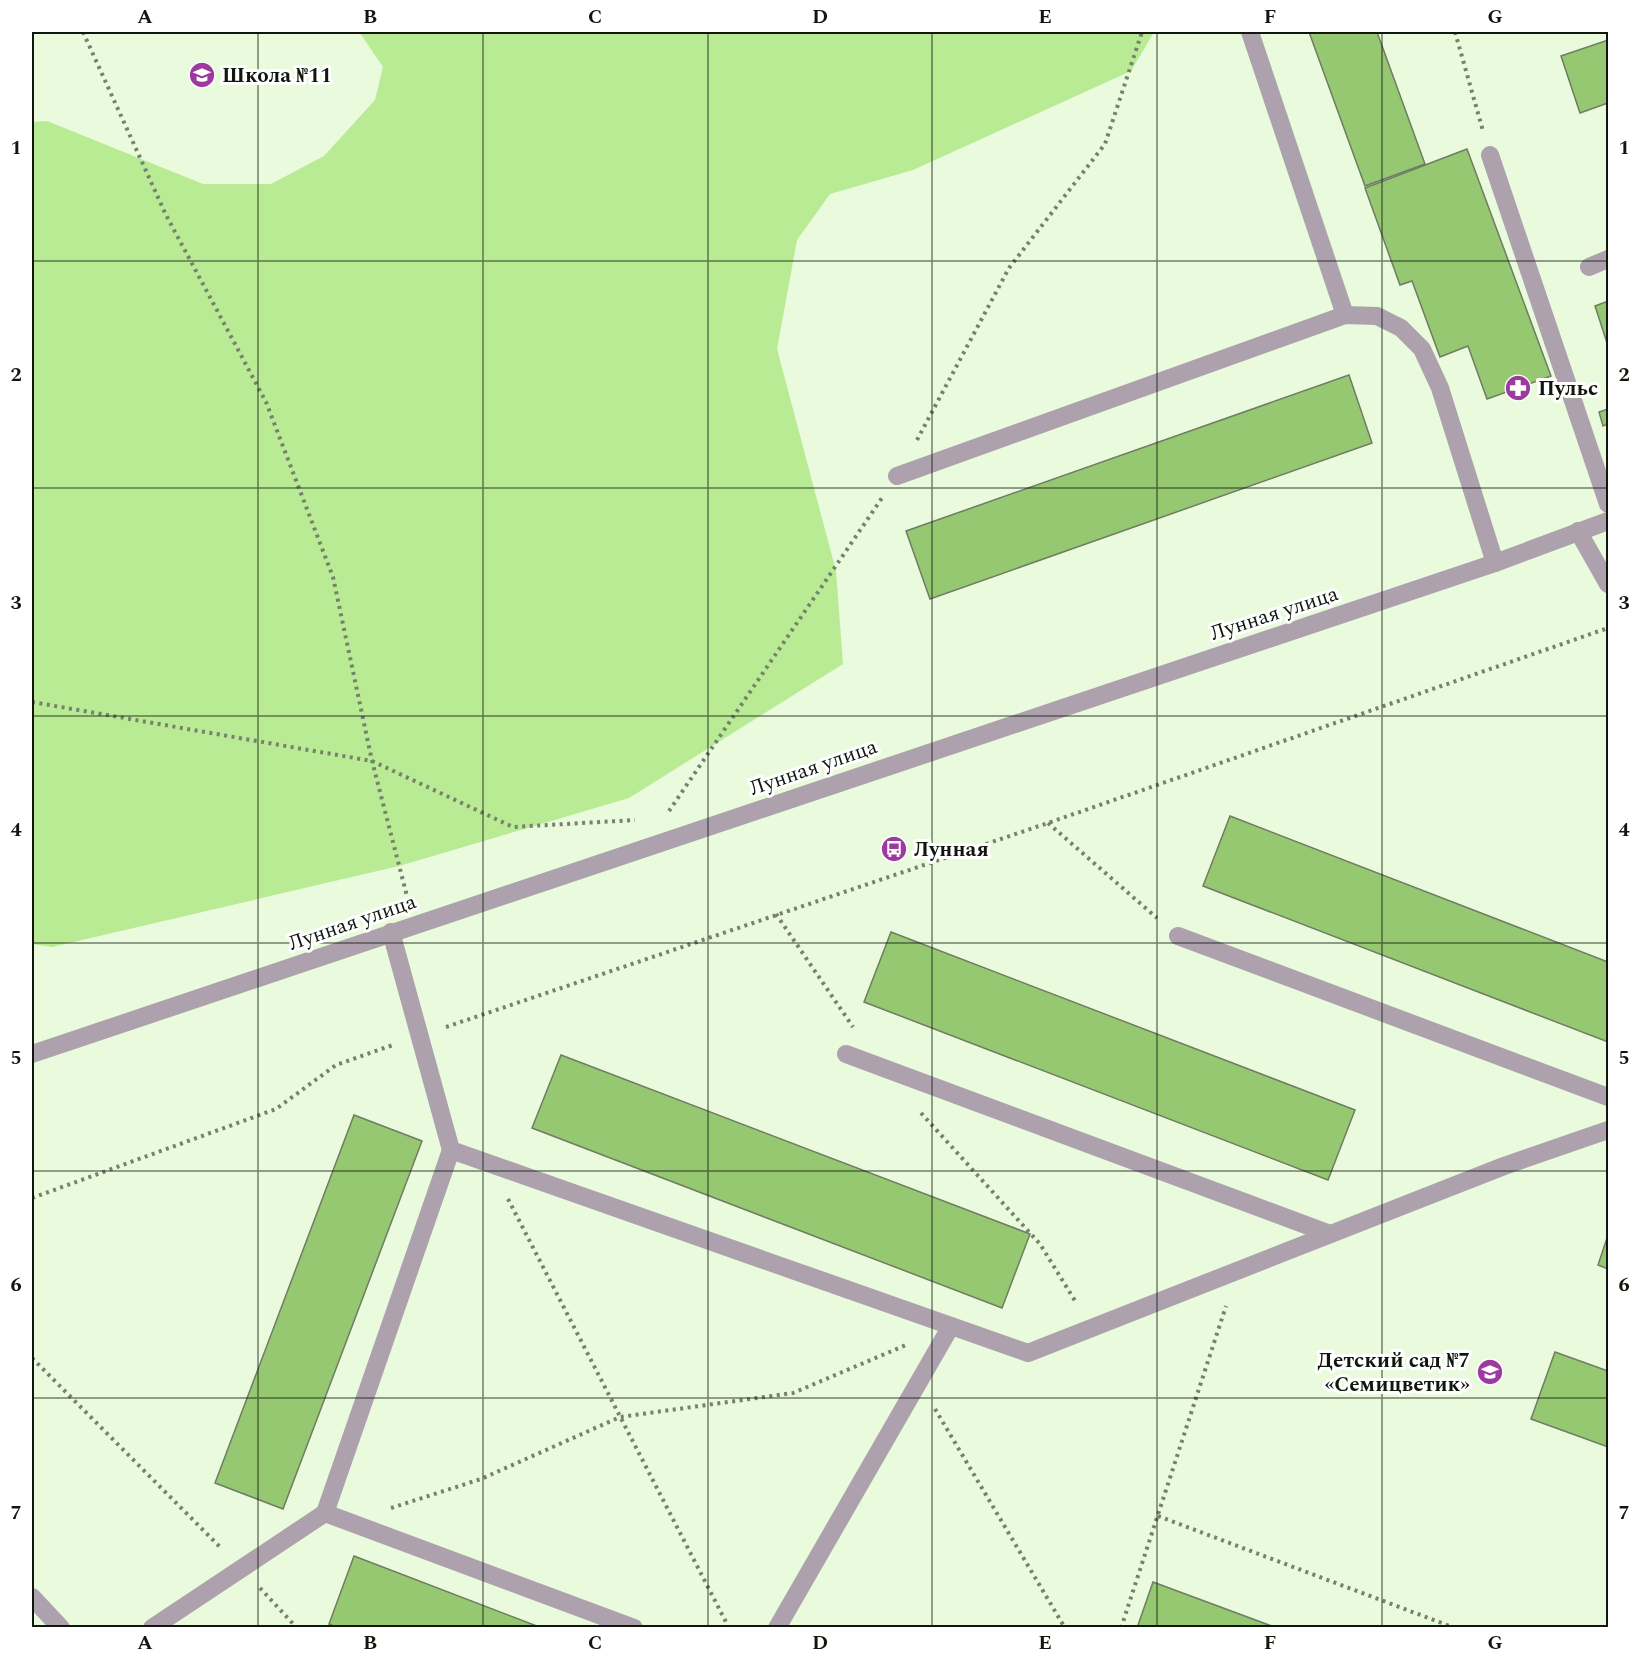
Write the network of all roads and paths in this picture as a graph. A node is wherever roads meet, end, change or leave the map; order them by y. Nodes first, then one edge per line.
1 (82, 32) edge
2 (1142, 32) edge
3 (1250, 32) edge
4 (1455, 32) edge
5 (1490, 155) joint
6 (1608, 259) edge
7 (1589, 267) dead end
8 (1345, 315) junction
9 (897, 476) junction
10 (1608, 504) edge
11 (1608, 521) edge
12 (1578, 531) junction
13 (1495, 562) junction
14 (1608, 584) edge
15 (1608, 628) edge
16 (32, 702) edge
17 (372, 761) junction
18 (663, 819) dead end
19 (640, 820) dead end
20 (1048, 823) junction
21 (776, 914) junction
22 (414, 924) junction
23 (391, 932) junction
24 (1178, 936) joint
25 (420, 1036) junction
26 (32, 1054) edge
27 (846, 1054) dead end
28 (879, 1066) junction
29 (1608, 1097) edge
30 (917, 1108) dead end
31 (1608, 1130) edge
32 (451, 1150) junction
33 (489, 1163) junction
34 (32, 1198) edge
35 (1330, 1234) junction
36 (1238, 1270) junction
37 (951, 1326) junction
38 (1091, 1328) junction
39 (909, 1344) dead end
40 (32, 1358) edge
41 (931, 1402) dead end
42 (621, 1417) junction
43 (325, 1513) junction
44 (1158, 1516) junction
45 (347, 1521) junction
46 (242, 1569) junction
47 (32, 1597) edge
48 (61, 1628) edge
49 (152, 1628) edge
50 (297, 1628) edge
51 (634, 1628) edge
52 (729, 1628) edge
53 (777, 1628) edge
54 (1065, 1628) edge
55 (1121, 1628) edge
56 (1455, 1628) edge

1 - 17 path
2 - 9 path
3 - 8 street
4 - 5 path
5 - 10 street
6 - 7 street
8 - 9 street
8 - 13 street
9 - 18 path
11 - 12 street, Лунная улица
12 - 13 street, Лунная улица
12 - 14 street
13 - 22 street, Лунная улица
15 - 20 path
16 - 17 path
17 - 19 path
17 - 22 path
20 - 21 path
20 - 24 path
21 - 25 path
21 - 28 path
22 - 23 street, Лунная улица
23 - 25 street
23 - 26 street, Лунная улица
24 - 29 street
25 - 32 street
25 - 34 path
27 - 28 street
28 - 35 street
30 - 38 path
31 - 35 street
32 - 33 street
32 - 43 street
33 - 37 street
33 - 42 path
35 - 36 street
36 - 38 street
36 - 44 path
37 - 38 street
37 - 53 street
39 - 42 path
40 - 46 path
41 - 54 path
42 - 45 path
42 - 52 path
43 - 45 street
43 - 46 street
44 - 55 path
44 - 56 path
45 - 51 street
46 - 49 street
46 - 50 path
47 - 48 street

